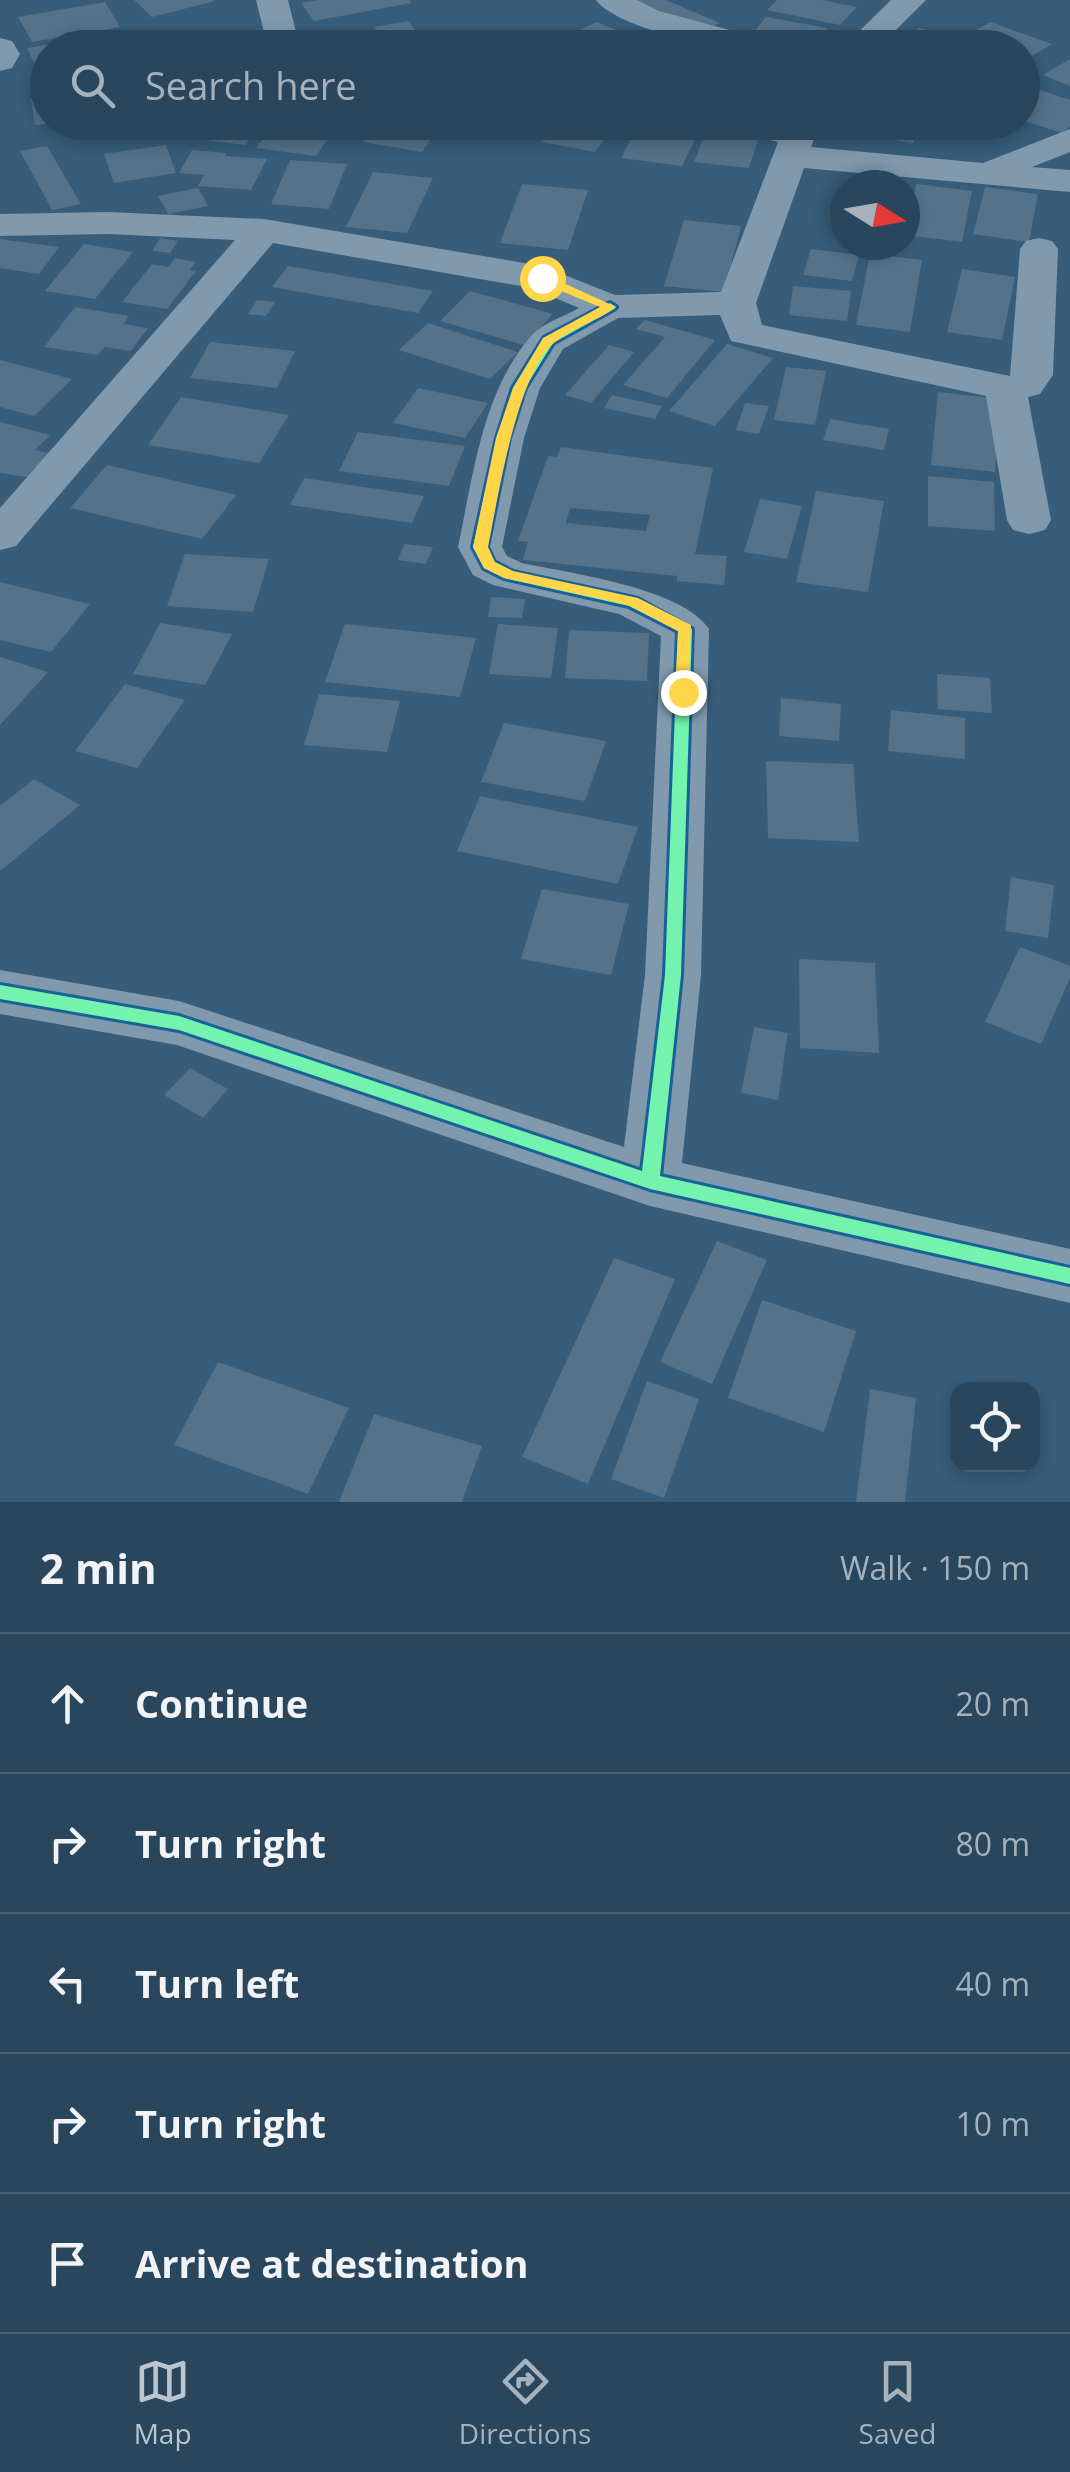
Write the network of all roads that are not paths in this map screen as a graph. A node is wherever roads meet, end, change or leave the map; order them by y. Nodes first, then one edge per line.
1 (274, 0) edge
2 (612, 0) edge
3 (910, 0) edge
4 (280, 30) edge
5 (692, 30) edge
6 (878, 30) edge
7 (0, 48) edge
8 (0, 61) edge
9 (795, 140) edge
10 (808, 140) edge
11 (1070, 140) edge
12 (988, 171) junction
13 (1070, 181) edge
14 (0, 225) edge
15 (264, 230) junction
16 (1038, 249) dead end
17 (736, 303) junction
18 (610, 307) junction
19 (1006, 390) junction
20 (1030, 520) dead end
21 (0, 536) edge
22 (0, 992) edge
23 (650, 1180) junction
24 (1070, 1276) edge

1 - 4 street
2 - 5 street
3 - 6 street
7 - 8 street
9 - 17 street
10 - 12 street
11 - 12 street
12 - 13 street
14 - 15 street
15 - 18 street
15 - 21 street
16 - 19 street
17 - 18 street
17 - 19 street
18 - 23 street
19 - 20 street
22 - 23 street
23 - 24 street

